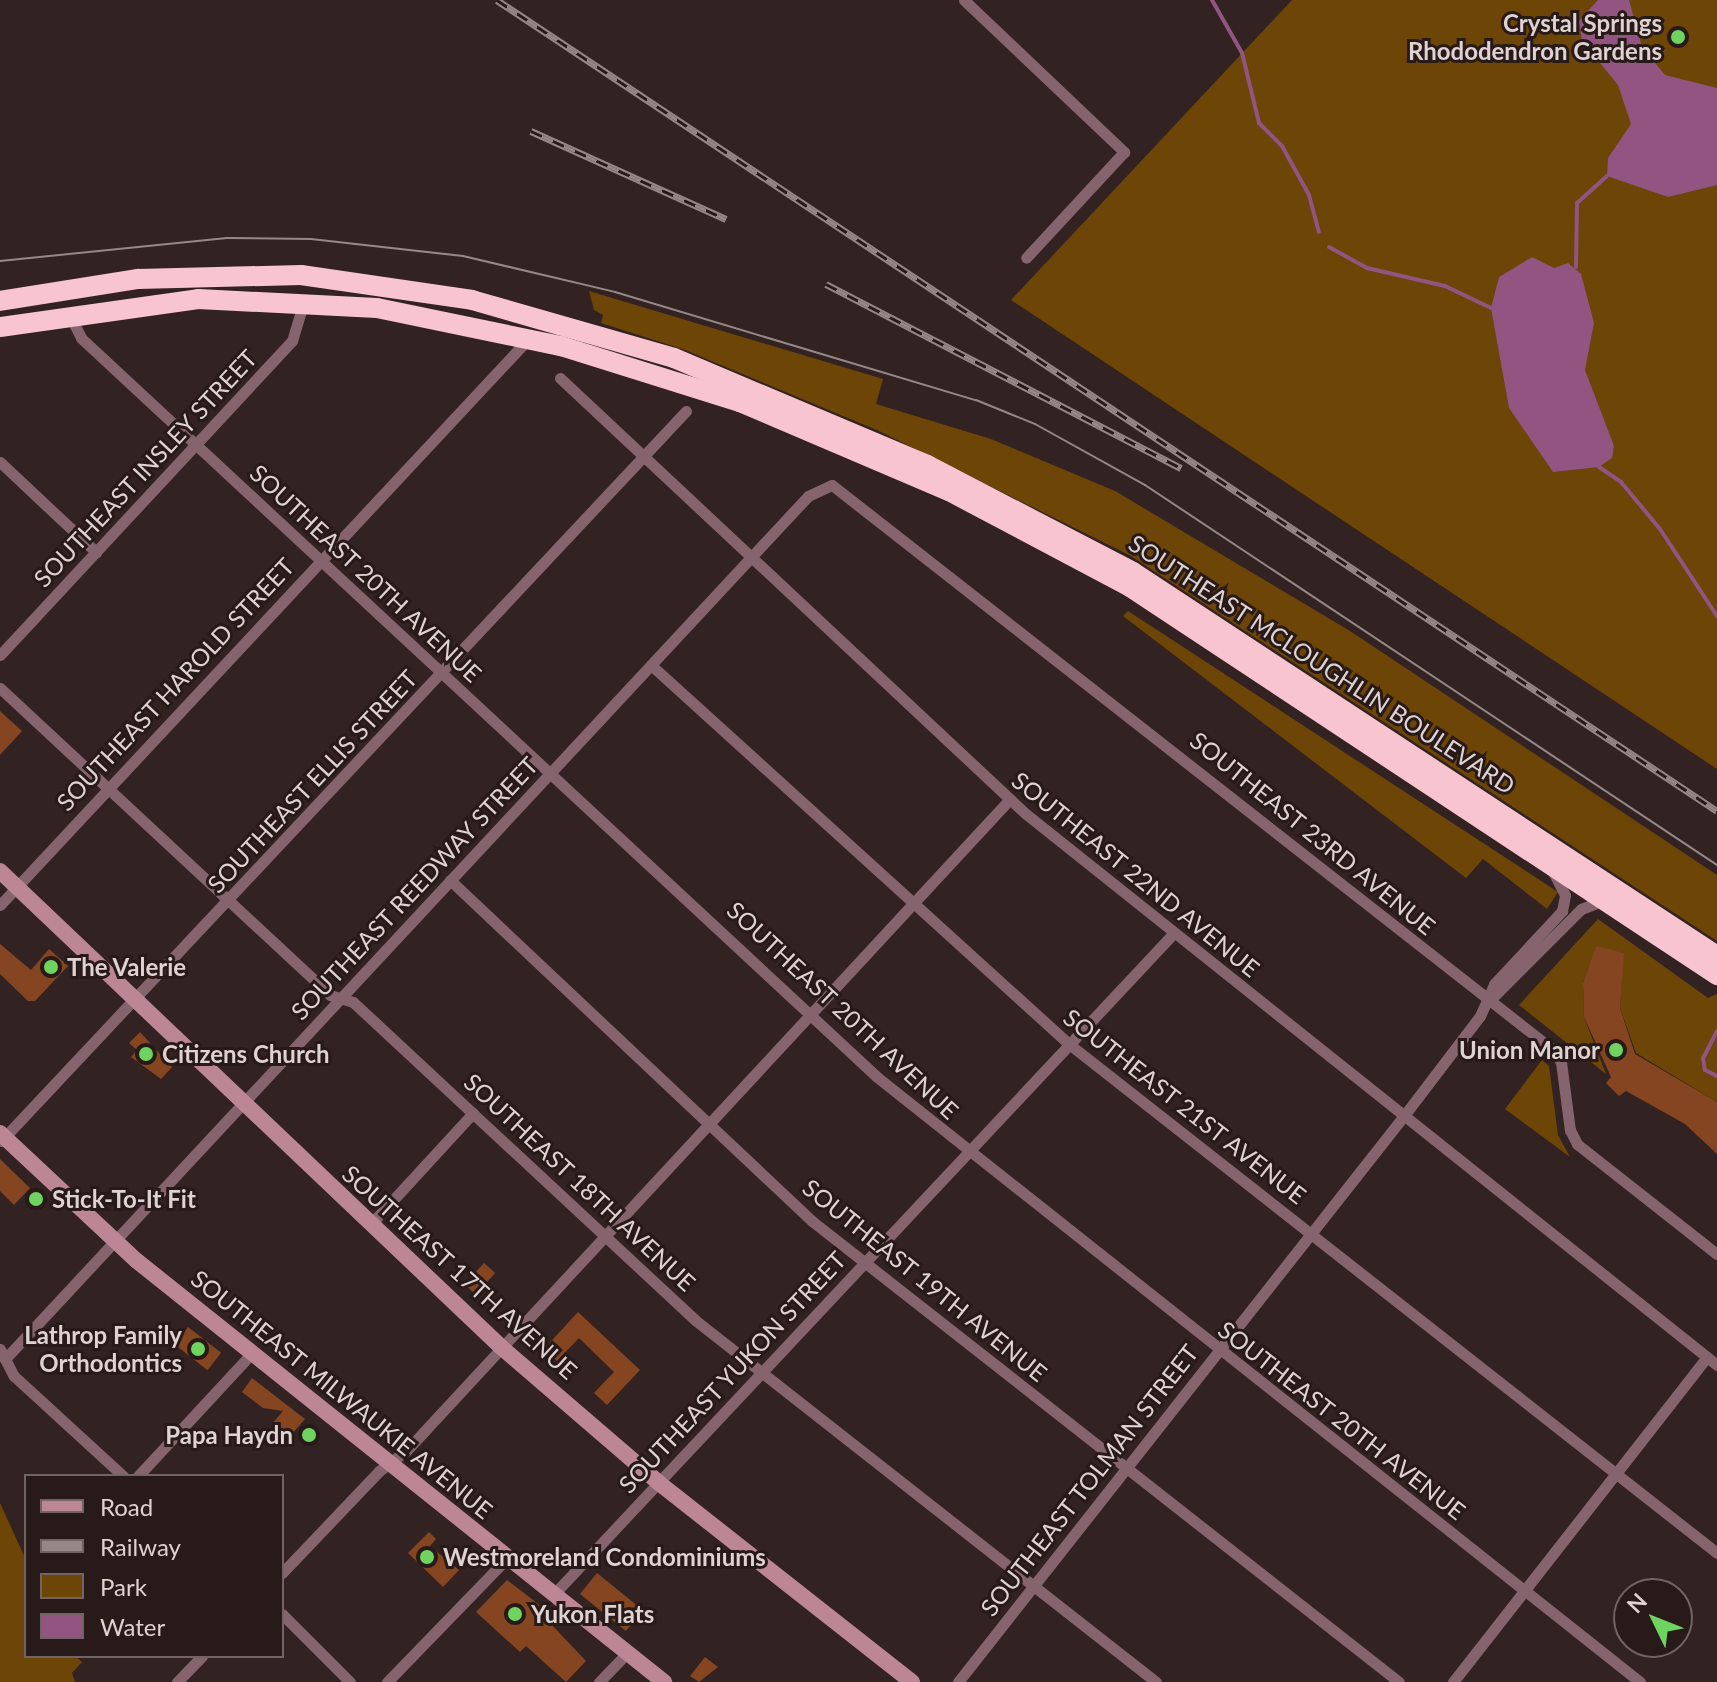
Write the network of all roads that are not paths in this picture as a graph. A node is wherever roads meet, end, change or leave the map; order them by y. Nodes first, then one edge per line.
1 (964, 0) edge
2 (1026, 258) dead end
3 (0, 301) edge
4 (304, 301) junction
5 (68, 313) junction
6 (547, 319) junction
7 (0, 327) edge
8 (528, 339) junction
9 (560, 378) dead end
10 (686, 411) dead end
11 (196, 445) junction
12 (643, 456) junction
13 (0, 462) edge
14 (825, 485) joint
15 (96, 552) junction
16 (751, 557) junction
17 (320, 560) junction
18 (0, 655) edge
19 (651, 665) junction
20 (443, 673) junction
21 (0, 688) edge
22 (550, 774) junction
23 (110, 788) junction
24 (1009, 800) junction
25 (1549, 863) junction
26 (0, 871) edge
27 (450, 880) junction
28 (17, 887) junction
29 (231, 899) junction
30 (1604, 900) junction
31 (0, 905) edge
32 (910, 905) junction
33 (1172, 935) junction
34 (1717, 956) edge
35 (1717, 975) edge
36 (342, 998) junction
37 (1489, 1001) junction
38 (136, 1002) junction
39 (812, 1010) junction
40 (1069, 1044) junction
41 (242, 1105) junction
42 (473, 1113) junction
43 (1403, 1117) junction
44 (709, 1121) junction
45 (2, 1137) edge
46 (968, 1152) junction
47 (370, 1225) junction
48 (1311, 1234) junction
49 (604, 1235) junction
50 (114, 1242) junction
51 (1717, 1254) edge
52 (865, 1262) junction
53 (501, 1347) junction
54 (1217, 1351) junction
55 (252, 1353) junction
56 (2, 1354) edge
57 (1707, 1357) junction
58 (1717, 1365) edge
59 (762, 1373) junction
60 (390, 1462) junction
61 (1126, 1468) junction
62 (1616, 1473) junction
63 (121, 1474) edge
64 (140, 1474) edge
65 (659, 1483) junction
66 (1717, 1553) edge
67 (508, 1557) junction
68 (284, 1571) edge
69 (1034, 1586) junction
70 (1524, 1591) junction
71 (554, 1594) junction
72 (284, 1616) edge
73 (627, 1653) junction
74 (200, 1658) edge
75 (177, 1682) edge
76 (350, 1682) edge
77 (387, 1682) edge
78 (599, 1682) edge
79 (664, 1682) edge
80 (912, 1682) edge
81 (958, 1682) edge
82 (1156, 1682) edge
83 (1399, 1682) edge
84 (1453, 1682) edge
85 (1640, 1682) edge

1 - 2 street
3 - 6 highway, SOUTHEAST MCLOUGHLIN BOULEVARD
4 - 5 highway, SOUTHEAST MCLOUGHLIN BOULEVARD
4 - 8 highway, SOUTHEAST MCLOUGHLIN BOULEVARD
4 - 11 street, SOUTHEAST INSLEY STREET
5 - 7 highway, SOUTHEAST MCLOUGHLIN BOULEVARD
5 - 11 street, SOUTHEAST 20TH AVENUE
6 - 8 street, SOUTHEAST HAROLD STREET
6 - 34 highway, SOUTHEAST MCLOUGHLIN BOULEVARD
8 - 17 street, SOUTHEAST HAROLD STREET
8 - 25 highway, SOUTHEAST MCLOUGHLIN BOULEVARD
9 - 12 street, SOUTHEAST 22ND AVENUE
10 - 12 street, SOUTHEAST ELLIS STREET
11 - 15 street, SOUTHEAST INSLEY STREET
11 - 17 street, SOUTHEAST 20TH AVENUE
12 - 16 street, SOUTHEAST 22ND AVENUE
12 - 20 street, SOUTHEAST ELLIS STREET
13 - 15 street
14 - 16 street, SOUTHEAST REEDWAY STREET
14 - 37 street, SOUTHEAST 23RD AVENUE
15 - 18 street, SOUTHEAST INSLEY STREET
16 - 19 street, SOUTHEAST REEDWAY STREET
16 - 24 street, SOUTHEAST 22ND AVENUE
17 - 20 street, SOUTHEAST 20TH AVENUE
17 - 23 street, SOUTHEAST HAROLD STREET
19 - 22 street, SOUTHEAST REEDWAY STREET
19 - 32 street, SOUTHEAST 21ST AVENUE
20 - 22 street, SOUTHEAST 20TH AVENUE
20 - 29 street, SOUTHEAST ELLIS STREET
21 - 23 street, SOUTHEAST 18TH AVENUE
22 - 27 street, SOUTHEAST REEDWAY STREET
22 - 39 street, SOUTHEAST 20TH AVENUE
23 - 28 street, SOUTHEAST HAROLD STREET
23 - 29 street, SOUTHEAST 18TH AVENUE
24 - 32 street
24 - 33 street, SOUTHEAST 22ND AVENUE
25 - 30 highway, SOUTHEAST MCLOUGHLIN BOULEVARD
25 - 37 street, SOUTHEAST TOLMAN STREET
26 - 28 street, SOUTHEAST 17TH AVENUE
27 - 36 street, SOUTHEAST REEDWAY STREET
27 - 44 street, SOUTHEAST 19TH AVENUE
28 - 31 street, SOUTHEAST HAROLD STREET
28 - 38 street, SOUTHEAST 17TH AVENUE
29 - 36 street, SOUTHEAST 18TH AVENUE
29 - 38 street, SOUTHEAST ELLIS STREET
30 - 35 highway, SOUTHEAST MCLOUGHLIN BOULEVARD
30 - 37 street, SOUTHEAST TOLMAN STREET
32 - 39 street
32 - 40 street, SOUTHEAST 21ST AVENUE
33 - 40 street, SOUTHEAST YUKON STREET
33 - 43 street, SOUTHEAST 22ND AVENUE
36 - 41 street, SOUTHEAST REEDWAY STREET
36 - 42 street, SOUTHEAST 18TH AVENUE
37 - 43 street, SOUTHEAST TOLMAN STREET
37 - 51 street, SOUTHEAST 23RD AVENUE
38 - 41 street, SOUTHEAST 17TH AVENUE
38 - 45 street, SOUTHEAST ELLIS STREET
39 - 44 street
39 - 46 street, SOUTHEAST 20TH AVENUE
40 - 46 street, SOUTHEAST YUKON STREET
40 - 48 street, SOUTHEAST 21ST AVENUE
41 - 47 street, SOUTHEAST 17TH AVENUE
41 - 50 street, SOUTHEAST REEDWAY STREET
42 - 47 street
42 - 49 street, SOUTHEAST 18TH AVENUE
43 - 48 street, SOUTHEAST TOLMAN STREET
43 - 57 street, SOUTHEAST 22ND AVENUE
44 - 49 street
44 - 52 street, SOUTHEAST 19TH AVENUE
45 - 50 street, SOUTHEAST MILWAUKIE AVENUE
46 - 52 street, SOUTHEAST YUKON STREET
46 - 54 street, SOUTHEAST 20TH AVENUE
47 - 53 street, SOUTHEAST 17TH AVENUE
48 - 54 street, SOUTHEAST TOLMAN STREET
48 - 62 street, SOUTHEAST 21ST AVENUE
49 - 53 street
49 - 59 street, SOUTHEAST 18TH AVENUE
50 - 55 street, SOUTHEAST MILWAUKIE AVENUE
50 - 56 street, SOUTHEAST REEDWAY STREET
52 - 59 street, SOUTHEAST YUKON STREET
52 - 61 street, SOUTHEAST 19TH AVENUE
53 - 60 street
53 - 65 street, SOUTHEAST 17TH AVENUE
54 - 61 street, SOUTHEAST TOLMAN STREET
54 - 70 street, SOUTHEAST 20TH AVENUE
55 - 60 street, SOUTHEAST MILWAUKIE AVENUE
55 - 64 street
56 - 63 street
57 - 58 street, SOUTHEAST 22ND AVENUE
57 - 62 street
59 - 65 street, SOUTHEAST YUKON STREET
59 - 69 street, SOUTHEAST 18TH AVENUE
60 - 67 street, SOUTHEAST MILWAUKIE AVENUE
60 - 68 street
61 - 69 street, SOUTHEAST TOLMAN STREET
61 - 83 street, SOUTHEAST 19TH AVENUE
62 - 66 street, SOUTHEAST 21ST AVENUE
62 - 70 street
65 - 71 street, SOUTHEAST YUKON STREET
65 - 80 street, SOUTHEAST 17TH AVENUE
67 - 71 street, SOUTHEAST MILWAUKIE AVENUE
67 - 77 street
69 - 81 street, SOUTHEAST TOLMAN STREET
69 - 82 street, SOUTHEAST 18TH AVENUE
70 - 84 street
70 - 85 street, SOUTHEAST 20TH AVENUE
71 - 73 street, SOUTHEAST MILWAUKIE AVENUE
72 - 76 street
73 - 78 street
73 - 79 street, SOUTHEAST MILWAUKIE AVENUE
74 - 75 street

